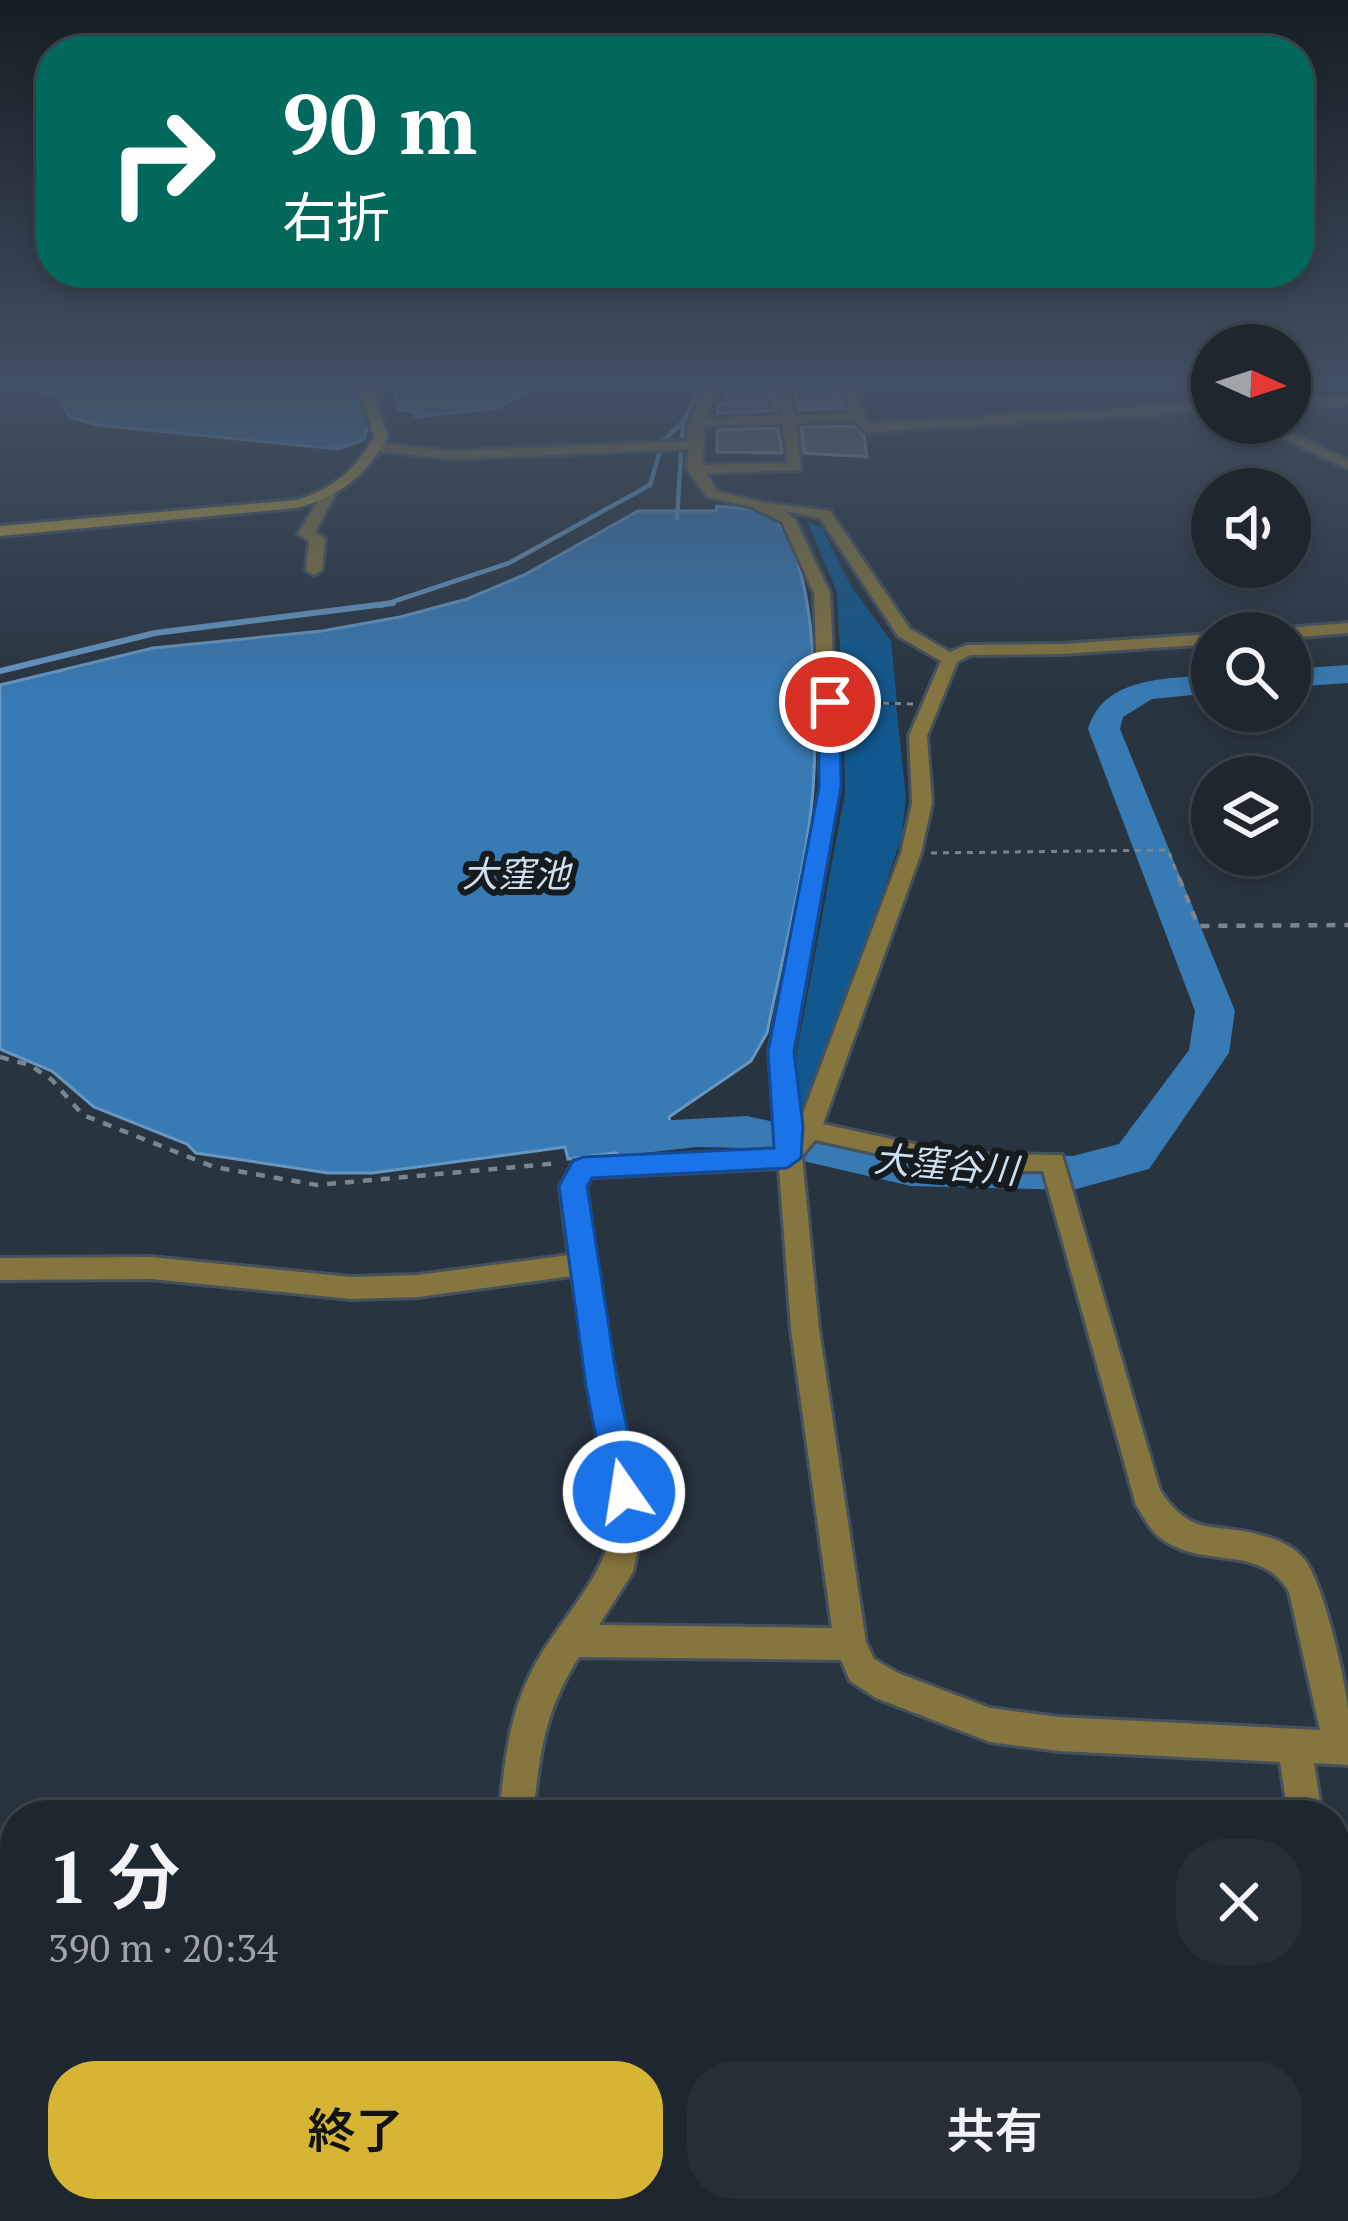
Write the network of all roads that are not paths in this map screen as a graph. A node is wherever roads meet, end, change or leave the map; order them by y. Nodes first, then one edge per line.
1 (338, 490) edge
2 (709, 490) edge
3 (328, 495) junction
4 (757, 504) junction
5 (0, 531) edge
6 (314, 570) dead end
7 (1348, 628) edge
8 (1311, 631) edge
9 (1191, 640) edge
10 (950, 659) junction
11 (794, 1144) junction
12 (583, 1264) junction
13 (0, 1269) edge
14 (572, 1641) junction
15 (850, 1644) junction
16 (1294, 1744) junction
17 (1344, 1748) edge
18 (518, 1800) edge
19 (1303, 1800) edge

1 - 3 street
2 - 4 street
3 - 5 street
3 - 6 street
4 - 10 street
4 - 11 street
7 - 8 street
9 - 10 street
10 - 11 street
11 - 12 street
11 - 15 street
11 - 17 street
12 - 13 street
12 - 14 street
14 - 15 street
14 - 18 street
15 - 16 street
16 - 17 street
16 - 19 street

